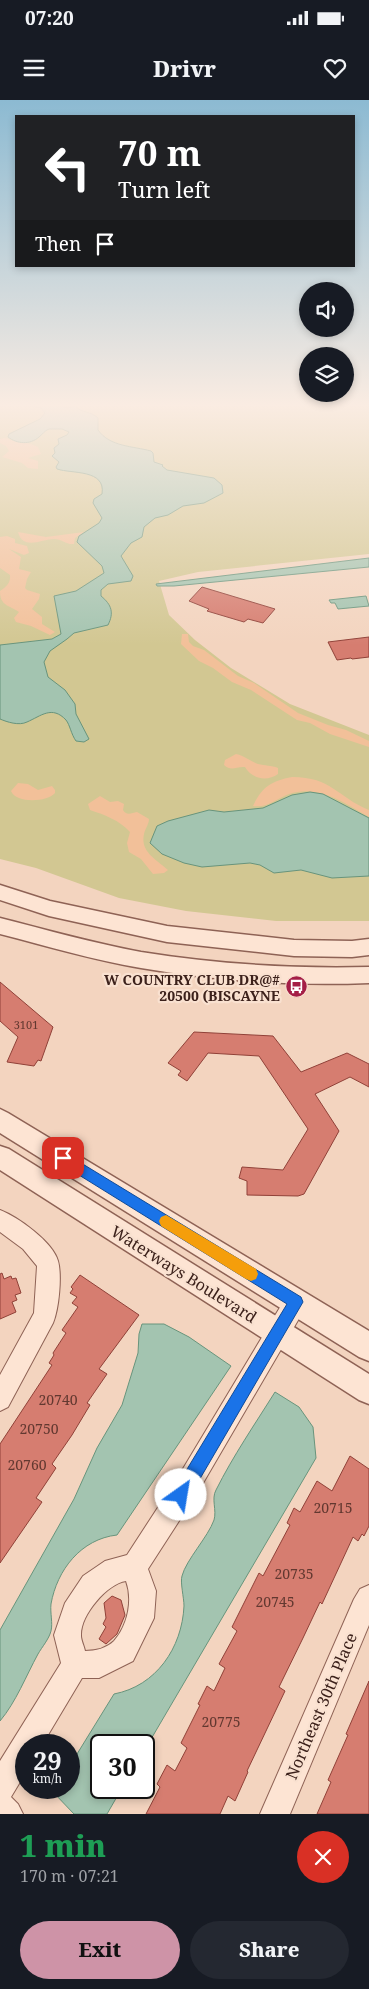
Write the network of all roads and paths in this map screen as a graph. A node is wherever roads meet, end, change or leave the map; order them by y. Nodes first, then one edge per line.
1 (0, 892) edge
2 (0, 926) edge
3 (369, 947) edge
4 (369, 975) edge
5 (0, 1120) edge
6 (0, 1157) edge
7 (0, 1220) edge
8 (296, 1302) junction
9 (278, 1333) junction
10 (369, 1347) edge
11 (369, 1390) edge
12 (0, 1399) edge
13 (134, 1567) junction
14 (369, 1598) edge
15 (75, 1664) junction
16 (0, 1788) edge
17 (0, 1807) edge
18 (8, 1814) edge
19 (275, 1814) edge

1 - 3 street
2 - 4 street
5 - 8 street
6 - 9 street, Waterways Boulevard
7 - 12 street
8 - 9 street
8 - 10 street
9 - 11 street, Waterways Boulevard
9 - 13 street
13 - 15 street
13 - 15 street
14 - 19 street, Northeast 30th Place
15 - 16 street
17 - 18 street

